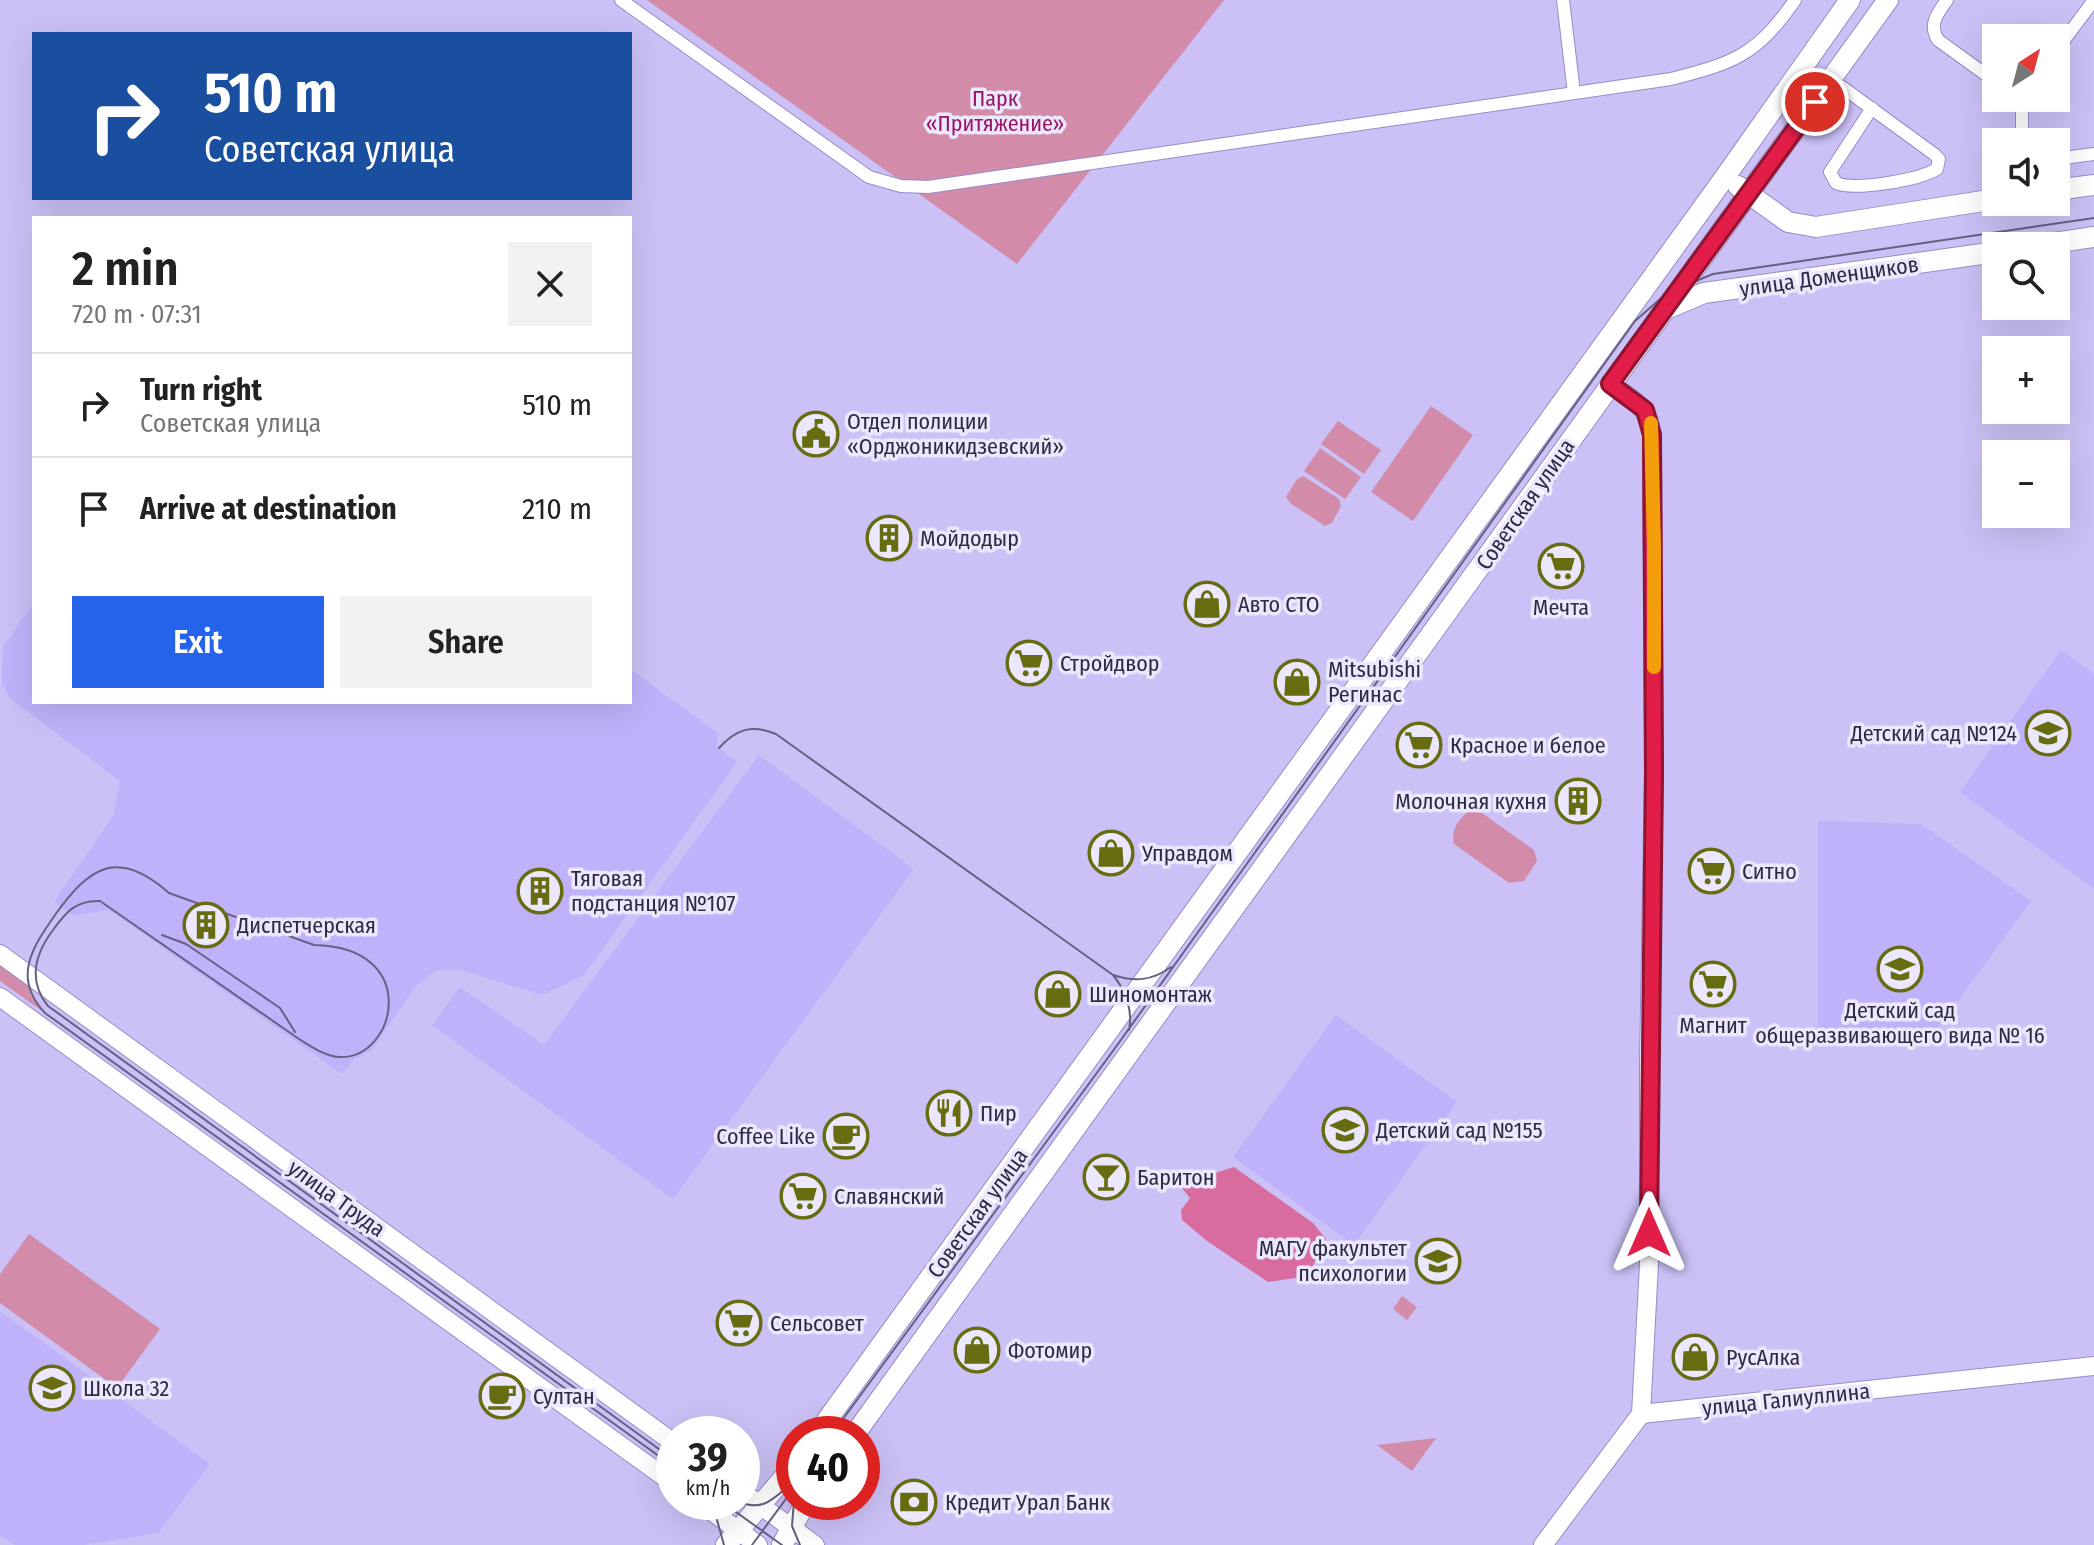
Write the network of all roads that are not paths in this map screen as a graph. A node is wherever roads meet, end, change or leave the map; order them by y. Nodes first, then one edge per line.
1 (621, 0) edge
2 (1563, 0) edge
3 (1795, 0) edge
4 (1850, 0) edge
5 (1888, 0) edge
6 (1947, 0) edge
7 (2094, 0) edge
8 (2070, 32) edge
9 (1982, 72) edge
10 (1831, 79) junction
11 (1574, 93) junction
12 (1872, 108) junction
13 (2094, 154) edge
14 (2070, 157) edge
15 (1725, 177) junction
16 (2094, 185) edge
17 (2070, 188) edge
18 (1749, 194) junction
19 (1982, 201) edge
20 (2094, 237) edge
21 (2070, 241) edge
22 (1982, 254) edge
23 (1664, 310) junction
24 (1587, 368) junction
25 (1610, 384) junction
26 (0, 954) edge
27 (1137, 992) junction
28 (0, 997) edge
29 (1161, 1008) junction
30 (2094, 1366) edge
31 (1641, 1414) junction
32 (830, 1416) edge
33 (868, 1416) edge
34 (656, 1430) edge
35 (656, 1471) edge
36 (776, 1488) edge
37 (761, 1506) junction
38 (716, 1520) edge
39 (786, 1536) edge
40 (732, 1538) edge
41 (758, 1545) edge
42 (815, 1545) edge
43 (1543, 1545) edge

1 - 11 street
2 - 11 street
3 - 11 street
4 - 15 main road, Советская улица
5 - 10 main road, Советская улица
6 - 9 street
7 - 8 street
10 - 12 street
10 - 18 main road, Советская улица
12 - 12 street
13 - 14 street
15 - 18 main road
15 - 24 main road, Советская улица
16 - 17 main road
18 - 19 main road
18 - 23 main road, Советская улица
20 - 21 main road
22 - 23 main road, улица Доменщиков
23 - 25 main road, Советская улица
24 - 25 main road
24 - 27 main road, Советская улица
25 - 29 main road, Советская улица
25 - 31 main road
26 - 34 main road, улица Труда
27 - 29 main road
27 - 32 main road, Советская улица
28 - 35 main road, улица Труда
29 - 33 main road, Советская улица
30 - 31 main road, улица Галиуллина
31 - 43 main road
36 - 37 main road
37 - 39 main road
37 - 40 main road
38 - 40 main road
39 - 42 main road
40 - 41 main road

